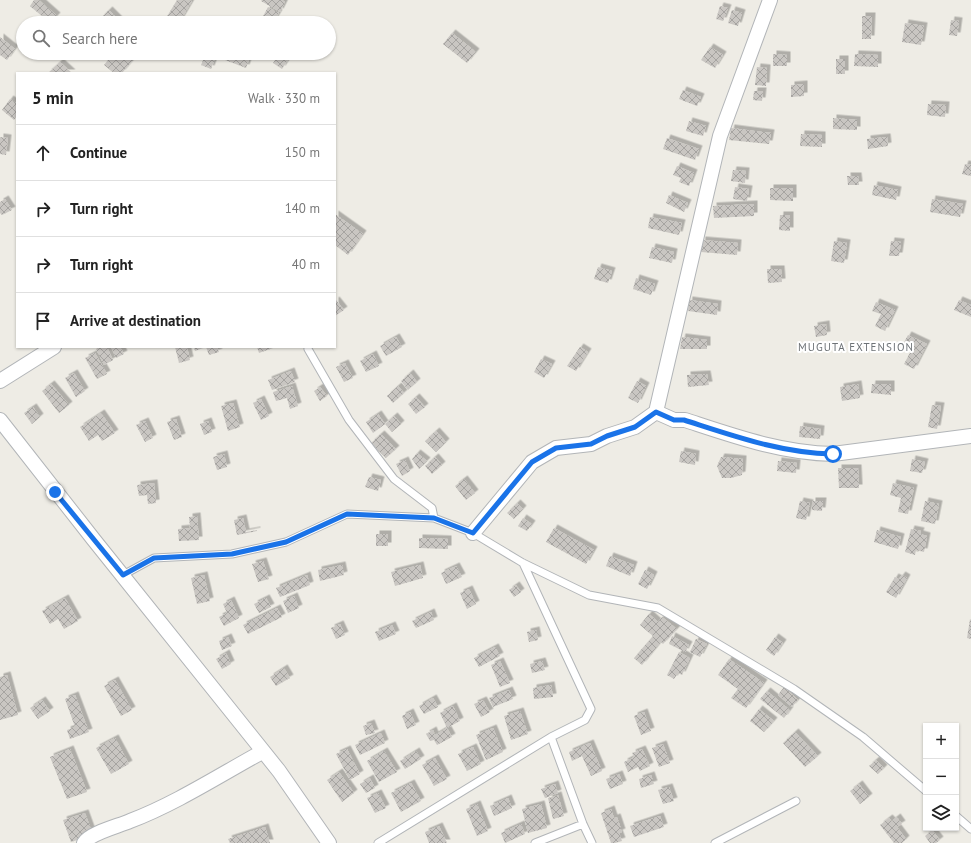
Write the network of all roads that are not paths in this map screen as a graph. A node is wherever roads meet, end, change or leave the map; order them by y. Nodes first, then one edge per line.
1 (770, 0) edge
2 (52, 348) edge
3 (308, 350) dead end
4 (0, 381) edge
5 (656, 412) junction
6 (0, 420) edge
7 (971, 436) edge
8 (434, 518) junction
9 (473, 533) junction
10 (523, 563) junction
11 (123, 575) junction
12 (551, 737) junction
13 (262, 752) junction
14 (923, 788) edge
15 (796, 801) dead end
16 (959, 819) edge
17 (583, 824) junction
18 (971, 829) edge
19 (84, 843) edge
20 (329, 843) edge
21 (378, 843) edge
22 (535, 843) edge
23 (592, 843) edge
24 (715, 843) edge

1 - 5 street
2 - 4 street
3 - 8 lane
5 - 7 street
5 - 9 street
6 - 11 street
8 - 9 lane
8 - 11 lane
9 - 10 lane
10 - 12 lane
10 - 14 lane
11 - 13 street
12 - 17 lane
12 - 21 lane
13 - 19 street
13 - 20 street
15 - 24 lane
16 - 18 lane
17 - 22 lane
17 - 23 lane

